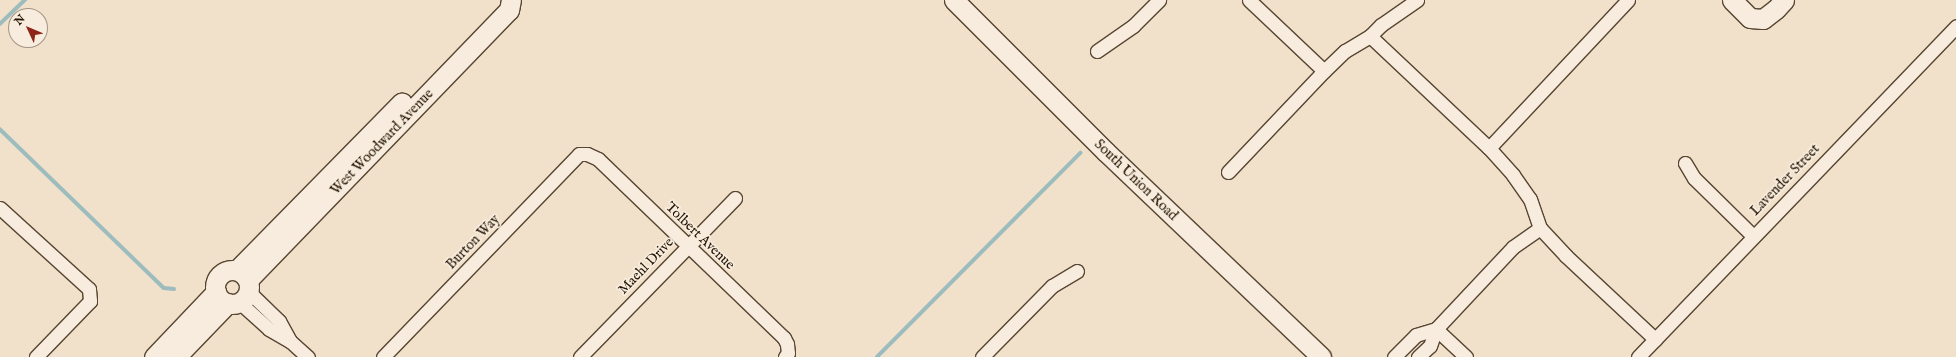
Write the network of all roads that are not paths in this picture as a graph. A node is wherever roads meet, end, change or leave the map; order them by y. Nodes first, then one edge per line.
1 (503, 0) edge
2 (511, 0) edge
3 (954, 0) edge
4 (1159, 0) edge
5 (1249, 0) edge
6 (1417, 0) edge
7 (1628, 0) edge
8 (1732, 0) edge
9 (1784, 0) edge
10 (1956, 26) edge
11 (1370, 36) junction
12 (1097, 51) dead end
13 (1324, 71) junction
14 (1489, 148) junction
15 (587, 154) joint
16 (1685, 162) dead end
17 (1228, 172) dead end
18 (735, 198) dead end
19 (0, 208) edge
20 (1540, 228) junction
21 (1753, 236) junction
22 (689, 246) junction
23 (1077, 271) dead end
24 (236, 290) junction
25 (1436, 329) junction
26 (1655, 339) junction
27 (786, 351) edge
28 (36, 357) edge
29 (154, 357) edge
30 (176, 357) edge
31 (308, 357) edge
32 (383, 357) edge
33 (580, 357) edge
34 (982, 357) edge
35 (1321, 357) edge
36 (1394, 357) edge
37 (1418, 357) edge
38 (1466, 357) edge
39 (1638, 357) edge

1 - 24 street, West Woodward Avenue
2 - 24 street, West Woodward Avenue
3 - 35 street, South Union Road
4 - 12 street
5 - 13 street
6 - 11 street
7 - 14 street
8 - 9 street
10 - 21 street, Lavender Street
11 - 13 street
11 - 14 street
13 - 17 street
14 - 20 street
15 - 22 street, Tolbert Avenue
15 - 32 street, Burton Way
16 - 21 street
18 - 22 street, Maehl Drive
19 - 28 street
20 - 25 street
20 - 26 street
21 - 26 street, Lavender Street
22 - 27 street, Tolbert Avenue
22 - 33 street, Maehl Drive
23 - 34 street
24 - 29 street, West Woodward Avenue
24 - 30 street, West Woodward Avenue
24 - 31 street
25 - 36 street
25 - 37 street
25 - 38 street
26 - 39 street, Lavender Street

